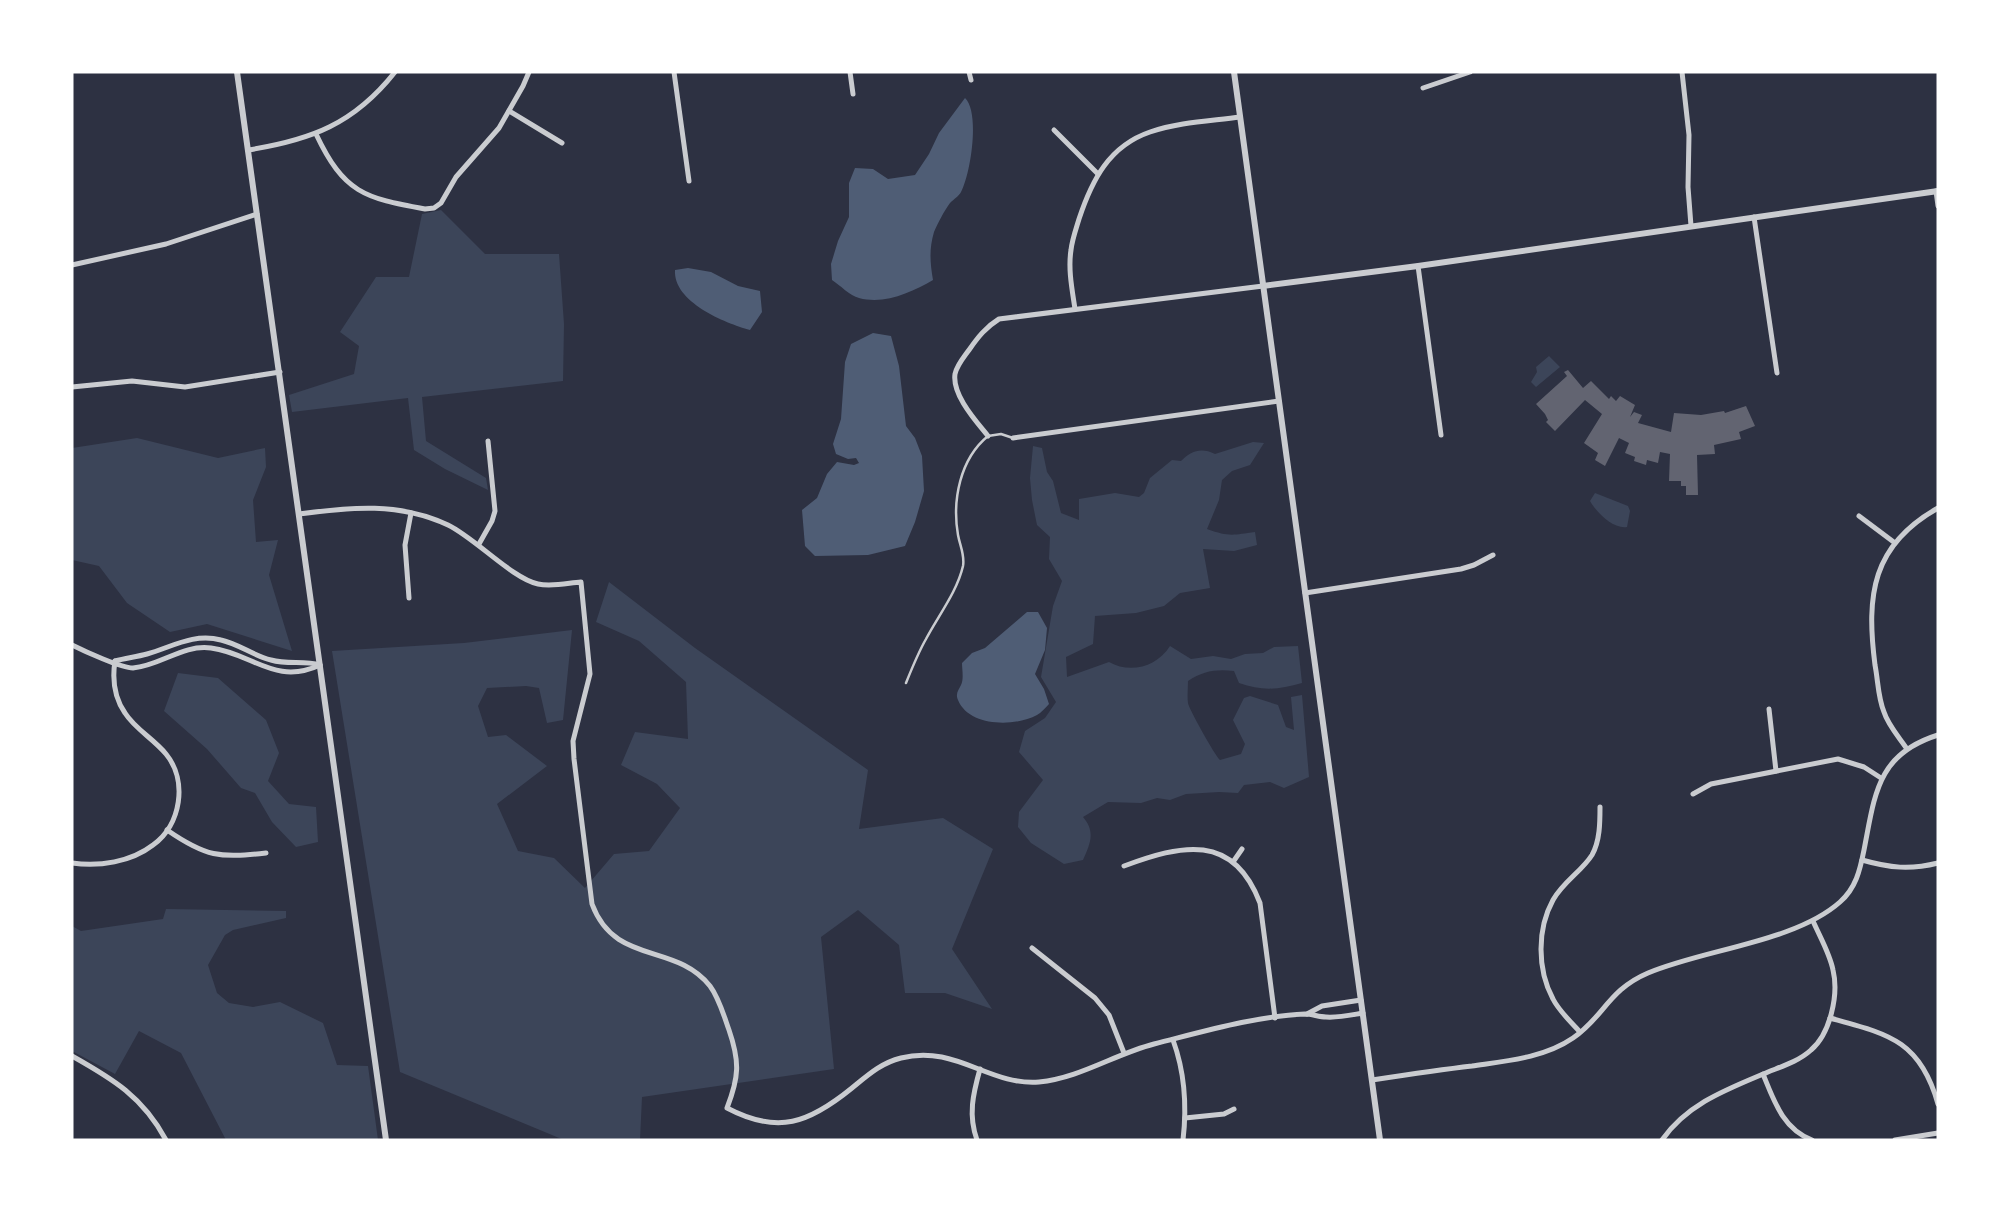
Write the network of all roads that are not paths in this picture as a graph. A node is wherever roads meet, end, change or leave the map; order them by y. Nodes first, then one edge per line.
1 (237, 72) edge
2 (394, 72) edge
3 (529, 72) edge
4 (674, 72) edge
5 (849, 72) edge
6 (970, 72) edge
7 (1234, 72) edge
8 (1470, 72) edge
9 (1682, 72) edge
10 (971, 80) dead end
11 (1423, 88) dead end
12 (853, 94) dead end
13 (509, 111) junction
14 (1240, 117) junction
15 (1054, 130) dead end
16 (316, 134) junction
17 (562, 144) dead end
18 (248, 150) junction
19 (1098, 174) junction
20 (689, 181) dead end
21 (1937, 191) edge
22 (1938, 206) edge
23 (257, 214) junction
24 (1754, 217) junction
25 (1691, 226) junction
26 (72, 265) edge
27 (1418, 266) junction
28 (1263, 286) junction
29 (1075, 309) junction
30 (279, 372) junction
31 (1777, 373) dead end
32 (72, 387) edge
33 (1279, 401) junction
34 (1441, 435) dead end
35 (988, 436) junction
36 (1013, 438) joint
37 (488, 441) dead end
38 (1938, 508) edge
39 (411, 513) junction
40 (299, 514) junction
41 (1859, 516) dead end
42 (1895, 543) junction
43 (479, 544) junction
44 (1493, 555) dead end
45 (1305, 593) junction
46 (409, 598) dead end
47 (227, 641) junction
48 (72, 645) edge
49 (167, 646) junction
50 (223, 650) junction
51 (170, 655) junction
52 (115, 662) junction
53 (320, 665) junction
54 (906, 683) dead end
55 (1769, 709) dead end
56 (1938, 735) edge
57 (1907, 748) junction
58 (1776, 771) junction
59 (1881, 778) junction
60 (1693, 794) dead end
61 (1600, 807) dead end
62 (167, 830) junction
63 (1242, 849) dead end
64 (266, 853) dead end
65 (1862, 860) junction
66 (1233, 862) junction
67 (72, 863) edge
68 (1938, 863) edge
69 (1124, 866) dead end
70 (1813, 921) junction
71 (1032, 948) dead end
72 (1361, 1000) junction
73 (1363, 1013) junction
74 (1307, 1014) junction
75 (1275, 1018) junction
76 (1830, 1018) junction
77 (1580, 1032) junction
78 (1173, 1040) junction
79 (1124, 1053) junction
80 (72, 1056) edge
81 (979, 1069) junction
82 (1763, 1074) junction
83 (1372, 1080) junction
84 (1938, 1104) edge
85 (1234, 1109) dead end
86 (1185, 1118) junction
87 (1938, 1133) edge
88 (166, 1140) edge
89 (386, 1140) edge
90 (977, 1140) edge
91 (1183, 1140) edge
92 (1380, 1140) edge
93 (1662, 1140) edge
94 (1812, 1140) edge
95 (1895, 1140) edge

1 - 18 street
2 - 16 street
3 - 13 street
4 - 20 street
5 - 12 street
6 - 10 street
7 - 14 street
8 - 11 street
9 - 25 street
13 - 16 street
13 - 17 street
14 - 19 street
14 - 28 street
15 - 19 street
16 - 18 street
18 - 23 street
19 - 29 street
21 - 22 street
21 - 24 street
23 - 26 street
23 - 30 street
24 - 25 street
24 - 31 street
25 - 27 street
27 - 28 street
27 - 34 street
28 - 29 street
28 - 33 street
29 - 35 street
30 - 32 street
30 - 40 street
33 - 36 street
33 - 45 street
35 - 36 lane
35 - 54 lane
37 - 43 street
38 - 42 street
39 - 40 street
39 - 43 street
39 - 46 street
40 - 53 street
41 - 42 street
42 - 57 street
43 - 81 street
44 - 45 street
45 - 72 street
47 - 49 street
47 - 50 street
47 - 53 street
48 - 52 street
49 - 51 street
49 - 52 street
50 - 51 street
50 - 53 street
51 - 52 street
52 - 62 street
53 - 89 street
55 - 58 street
56 - 57 street
57 - 59 street
58 - 59 street
58 - 60 street
59 - 65 street
61 - 77 street
62 - 64 street
62 - 67 street
63 - 66 street
65 - 68 street
65 - 70 street
66 - 69 street
66 - 75 street
70 - 76 street
70 - 77 street
71 - 79 street
72 - 73 street
72 - 74 street
73 - 74 street
73 - 83 street
74 - 75 street
75 - 78 street
76 - 82 street
76 - 84 street
77 - 83 street
78 - 79 street
78 - 86 street
79 - 81 street
80 - 88 street
81 - 90 street
82 - 93 street
82 - 94 street
83 - 92 street
85 - 86 street
86 - 91 street
87 - 95 street

